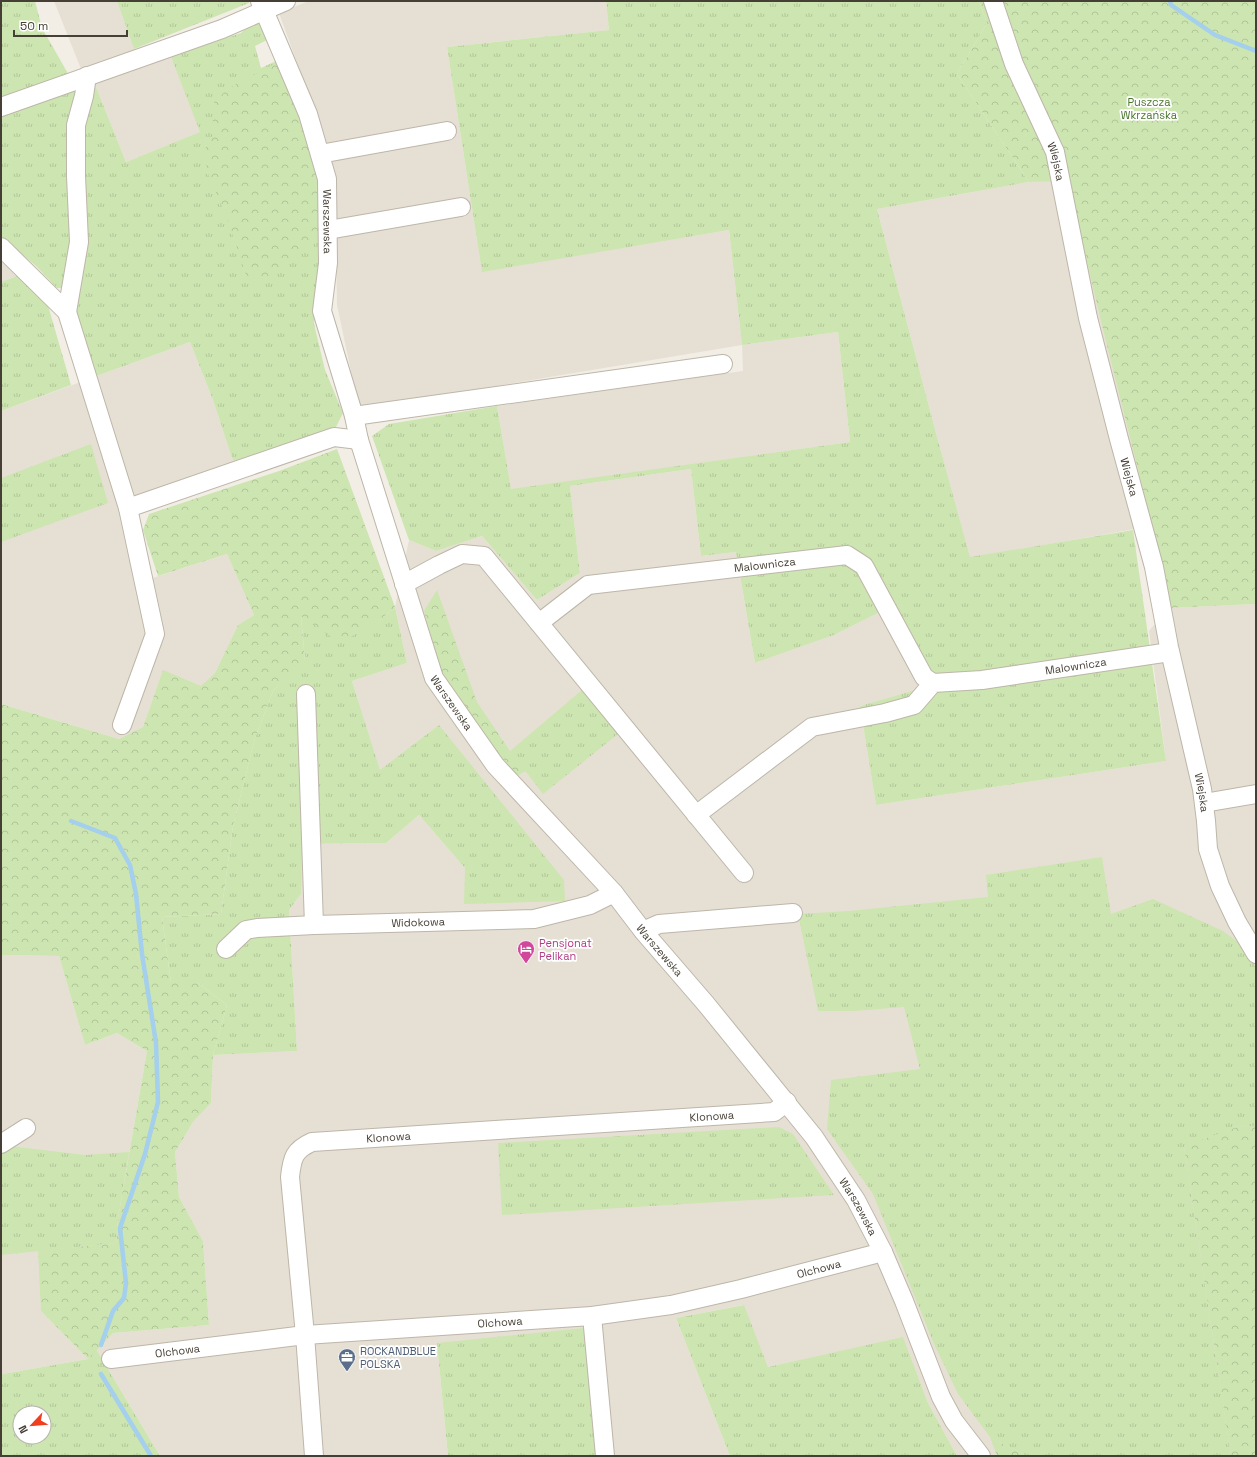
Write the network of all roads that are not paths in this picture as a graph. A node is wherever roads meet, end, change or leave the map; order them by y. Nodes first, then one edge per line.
1 (286, 1) edge
2 (993, 1) edge
3 (261, 6) edge
4 (87, 76) junction
5 (1, 107) edge
6 (447, 131) dead end
7 (320, 154) junction
8 (461, 207) dead end
9 (328, 230) junction
10 (1, 246) edge
11 (67, 312) junction
12 (723, 364) dead end
13 (354, 416) junction
14 (359, 440) junction
15 (128, 508) junction
16 (404, 584) junction
17 (539, 623) junction
18 (1170, 652) junction
19 (933, 683) junction
20 (306, 694) dead end
21 (122, 725) dead end
22 (1256, 794) edge
23 (1204, 803) junction
24 (696, 815) junction
25 (744, 873) dead end
26 (614, 893) junction
27 (793, 913) dead end
28 (314, 925) junction
29 (643, 931) junction
30 (1254, 947) edge
31 (226, 949) dead end
32 (787, 1102) junction
33 (26, 1128) dead end
34 (1, 1144) edge
35 (883, 1252) junction
36 (592, 1316) junction
37 (305, 1335) junction
38 (111, 1360) dead end
39 (314, 1456) edge
40 (605, 1456) edge
41 (982, 1456) edge

1 - 3 street
2 - 18 street, Wiejska
3 - 4 street
3 - 7 street, Warszewska
4 - 5 street
4 - 11 street
6 - 7 street
7 - 9 street, Warszewska
8 - 9 street
9 - 13 street, Warszewska
10 - 11 street
11 - 15 street
12 - 13 street
13 - 14 street, Warszewska
14 - 15 street
14 - 16 street, Warszewska
15 - 21 street
16 - 17 street
16 - 26 street, Warszewska
17 - 19 street, Malownicza
17 - 24 street
18 - 19 street, Malownicza
18 - 23 street, Wiejska
19 - 24 street
20 - 28 street
22 - 23 street
23 - 30 street, Wiejska
24 - 25 street
26 - 28 street, Widokowa
26 - 29 street, Warszewska
27 - 29 street
28 - 31 street, Widokowa
29 - 32 street, Warszewska
32 - 35 street, Warszewska
32 - 37 street, Klonowa
33 - 34 street
35 - 36 street, Olchowa
35 - 41 street, Warszewska
36 - 37 street, Olchowa
36 - 40 street
37 - 38 street, Olchowa
37 - 39 street, Klonowa

